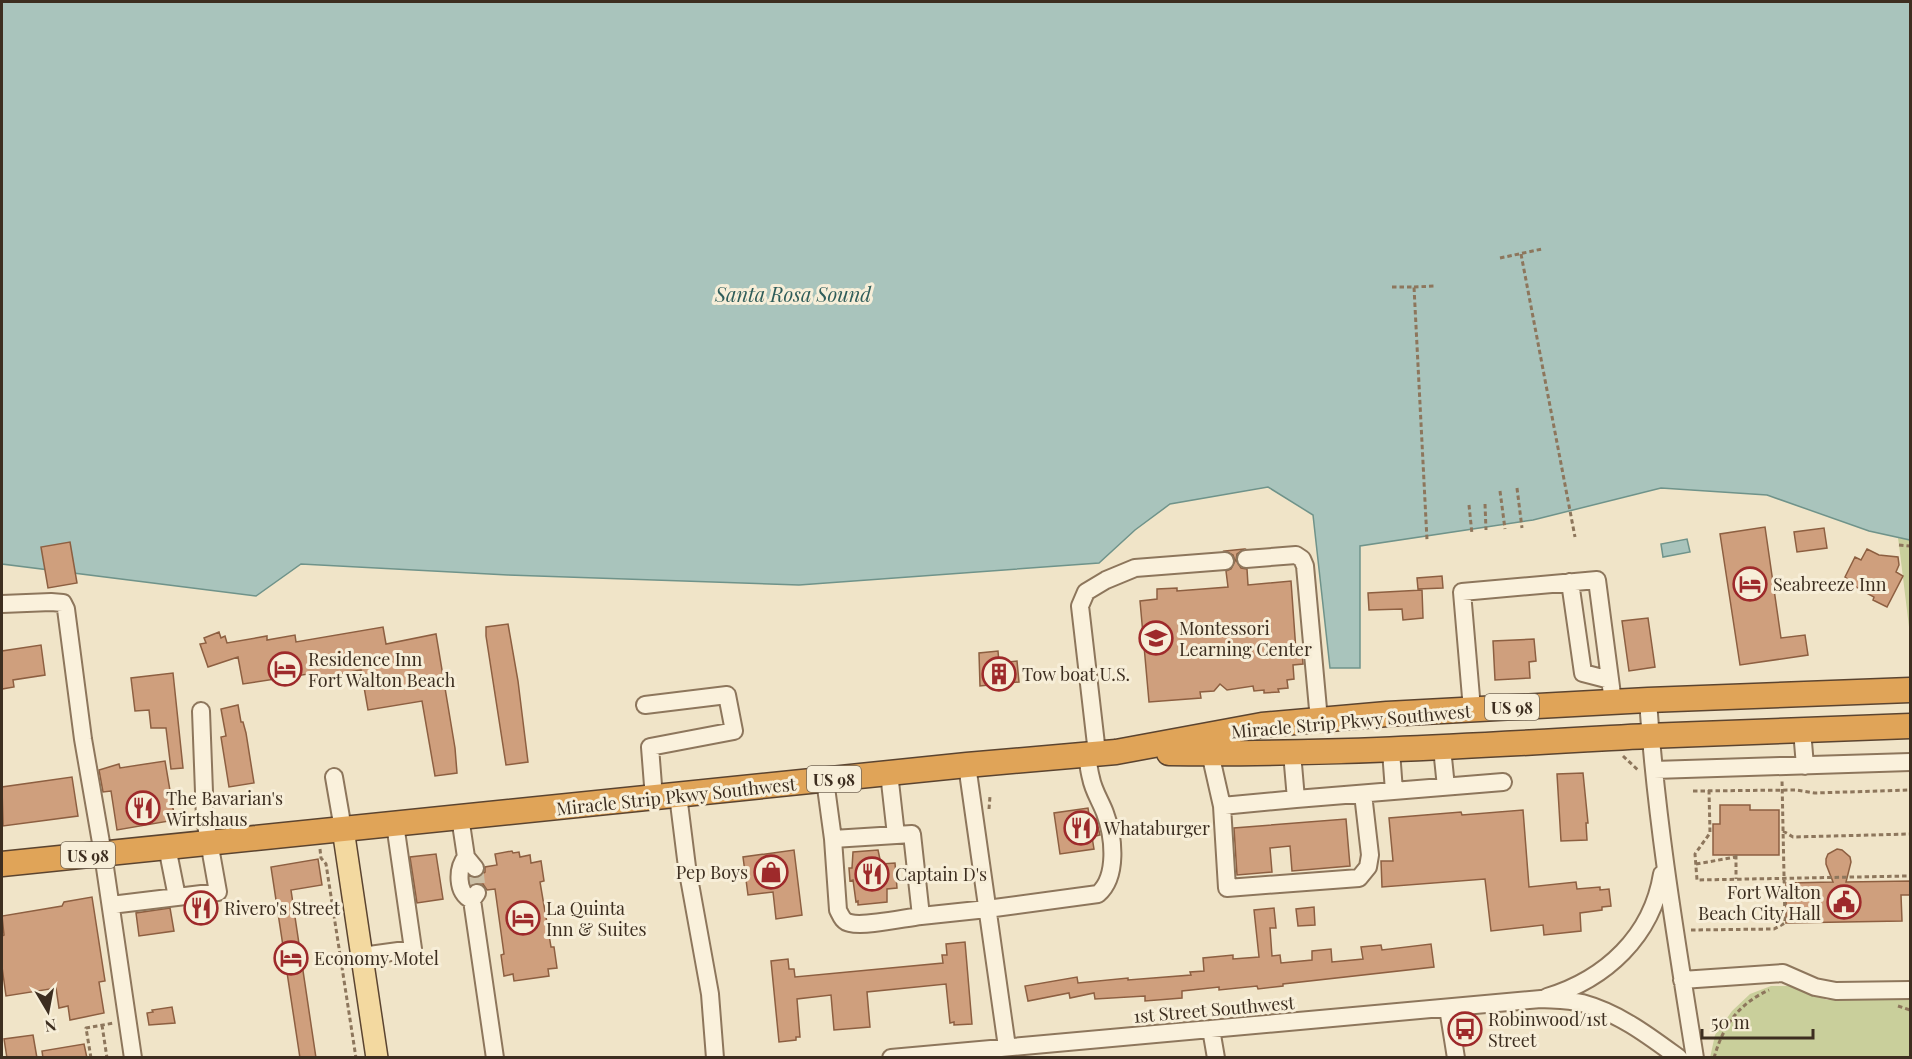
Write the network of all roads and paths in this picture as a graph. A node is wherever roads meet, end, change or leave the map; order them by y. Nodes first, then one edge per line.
1 (1542, 249) dead end
2 (1521, 254) junction
3 (1500, 258) dead end
4 (1434, 286) dead end
5 (1392, 287) dead end
6 (1414, 287) junction
7 (1517, 488) dead end
8 (1500, 491) dead end
9 (1485, 504) dead end
10 (1469, 505) dead end
11 (1522, 528) dead end
12 (1505, 529) dead end
13 (1486, 530) dead end
14 (1472, 534) dead end
15 (1575, 537) dead end
16 (1427, 540) dead end
17 (1899, 545) dead end
18 (1911, 546) edge
19 (1246, 559) dead end
20 (1225, 561) dead end
21 (1570, 582) junction
22 (2, 604) edge
23 (1911, 690) edge
24 (1611, 691) junction
25 (1648, 700) junction
26 (645, 705) dead end
27 (1472, 709) junction
28 (201, 711) dead end
29 (1319, 720) junction
30 (1911, 726) edge
31 (1802, 730) junction
32 (1651, 736) junction
33 (1442, 748) junction
34 (1391, 751) junction
35 (1621, 752) dead end
36 (1100, 753) junction
37 (1210, 753) junction
38 (1292, 753) junction
39 (1911, 762) edge
40 (967, 765) junction
41 (1805, 766) junction
42 (1781, 767) junction
43 (1647, 772) junction
44 (889, 773) junction
45 (334, 777) dead end
46 (825, 780) junction
47 (1503, 782) dead end
48 (1446, 787) junction
49 (1693, 790) dead end
50 (1709, 790) junction
51 (1782, 790) junction
52 (1911, 790) edge
53 (1394, 791) junction
54 (1364, 794) junction
55 (666, 796) junction
56 (1296, 800) junction
57 (1222, 806) junction
58 (460, 817) junction
59 (395, 824) junction
60 (332, 830) junction
61 (1783, 831) junction
62 (1911, 834) edge
63 (896, 835) junction
64 (833, 839) junction
65 (209, 843) junction
66 (167, 847) junction
67 (103, 854) junction
68 (1664, 862) junction
69 (2, 864) edge
70 (1696, 864) junction
71 (1908, 876) dead end
72 (1784, 878) junction
73 (1736, 879) junction
74 (177, 897) junction
75 (111, 904) junction
76 (987, 909) junction
77 (921, 916) junction
78 (1690, 930) dead end
79 (362, 956) junction
80 (1682, 980) junction
81 (1772, 989) dead end
82 (1911, 990) edge
83 (1541, 999) junction
84 (1892, 1004) dead end
85 (1448, 1008) junction
86 (1911, 1010) edge
87 (128, 1020) junction
88 (102, 1025) junction
89 (1211, 1029) junction
90 (1007, 1047) junction
91 (969, 1054) edge
92 (91, 1058) edge
93 (107, 1058) edge
94 (133, 1058) edge
95 (357, 1058) edge
96 (377, 1058) edge
97 (495, 1058) edge
98 (715, 1058) edge
99 (891, 1058) edge
100 (1215, 1058) edge
101 (1456, 1058) edge
102 (1680, 1058) edge
103 (1695, 1058) edge
104 (1714, 1058) edge

1 - 2 path
2 - 3 path
2 - 15 path
4 - 6 path
5 - 6 path
6 - 16 path
7 - 11 path
8 - 12 path
9 - 13 path
10 - 14 path
17 - 18 path
19 - 29 street
20 - 36 street
21 - 24 street
21 - 24 street
21 - 27 street
22 - 67 street
23 - 25 highway, Miracle Strip Pkwy Southwest / US 98
24 - 25 highway, Miracle Strip Pkwy Southwest / US 98
24 - 27 highway, Miracle Strip Pkwy Southwest / US 98
25 - 32 street
26 - 55 street
27 - 29 highway, Miracle Strip Pkwy Southwest / US 98
28 - 65 street
29 - 36 highway, Miracle Strip Pkwy Southwest / US 98
30 - 31 highway, Miracle Strip Pkwy Southwest / US 98
31 - 32 highway, Miracle Strip Pkwy Southwest / US 98
31 - 41 street
32 - 33 highway, Miracle Strip Pkwy Southwest / US 98
32 - 43 street
33 - 34 highway, Miracle Strip Pkwy Southwest / US 98
33 - 48 street
34 - 38 highway, Miracle Strip Pkwy Southwest / US 98
34 - 53 street
35 - 43 path
36 - 37 highway, Miracle Strip Pkwy Southwest / US 98
36 - 40 highway, Miracle Strip Pkwy Southwest / US 98
36 - 76 street
37 - 38 highway, Miracle Strip Pkwy Southwest / US 98
37 - 57 street
38 - 56 street
39 - 41 street
40 - 44 highway, Miracle Strip Pkwy Southwest / US 98
40 - 76 street
41 - 42 street
42 - 43 street
42 - 51 path
43 - 68 street
44 - 46 highway, Miracle Strip Pkwy Southwest / US 98
44 - 63 street
45 - 60 street
46 - 55 highway, Miracle Strip Pkwy Southwest / US 98
46 - 64 street
47 - 48 street
48 - 53 street
49 - 50 path
50 - 51 path
50 - 70 path
51 - 52 path
51 - 61 path
53 - 54 street
54 - 56 street
54 - 57 street
55 - 58 highway, Miracle Strip Pkwy Southwest / US 98
55 - 98 street
56 - 57 street
58 - 59 highway, Miracle Strip Pkwy Southwest / US 98
58 - 97 street
59 - 60 highway, Miracle Strip Pkwy Southwest / US 98
59 - 79 street
60 - 65 highway, US 98
60 - 79 main road
60 - 95 path
61 - 62 path
61 - 72 path
63 - 64 street
63 - 77 street
64 - 77 street
65 - 66 highway, US 98
65 - 74 street
66 - 67 highway, US 98
66 - 74 street
67 - 69 highway, US 98
67 - 75 street
68 - 80 street
68 - 83 street, 1st Street Southwest
70 - 73 path
70 - 73 path
71 - 72 path
72 - 73 path
72 - 78 path
74 - 75 street
75 - 87 street
76 - 77 street
76 - 90 street
79 - 96 main road
80 - 82 street
80 - 103 street
81 - 104 path
83 - 85 street, 1st Street Southwest
83 - 102 street, 1st Street Southwest
84 - 86 path
85 - 89 street, 1st Street Southwest
85 - 101 street
87 - 88 path
87 - 94 street
88 - 92 path
88 - 93 path
89 - 90 street, 1st Street Southwest
89 - 100 street
90 - 91 street, 1st Street Southwest
91 - 99 street, 1st Street Southwest

